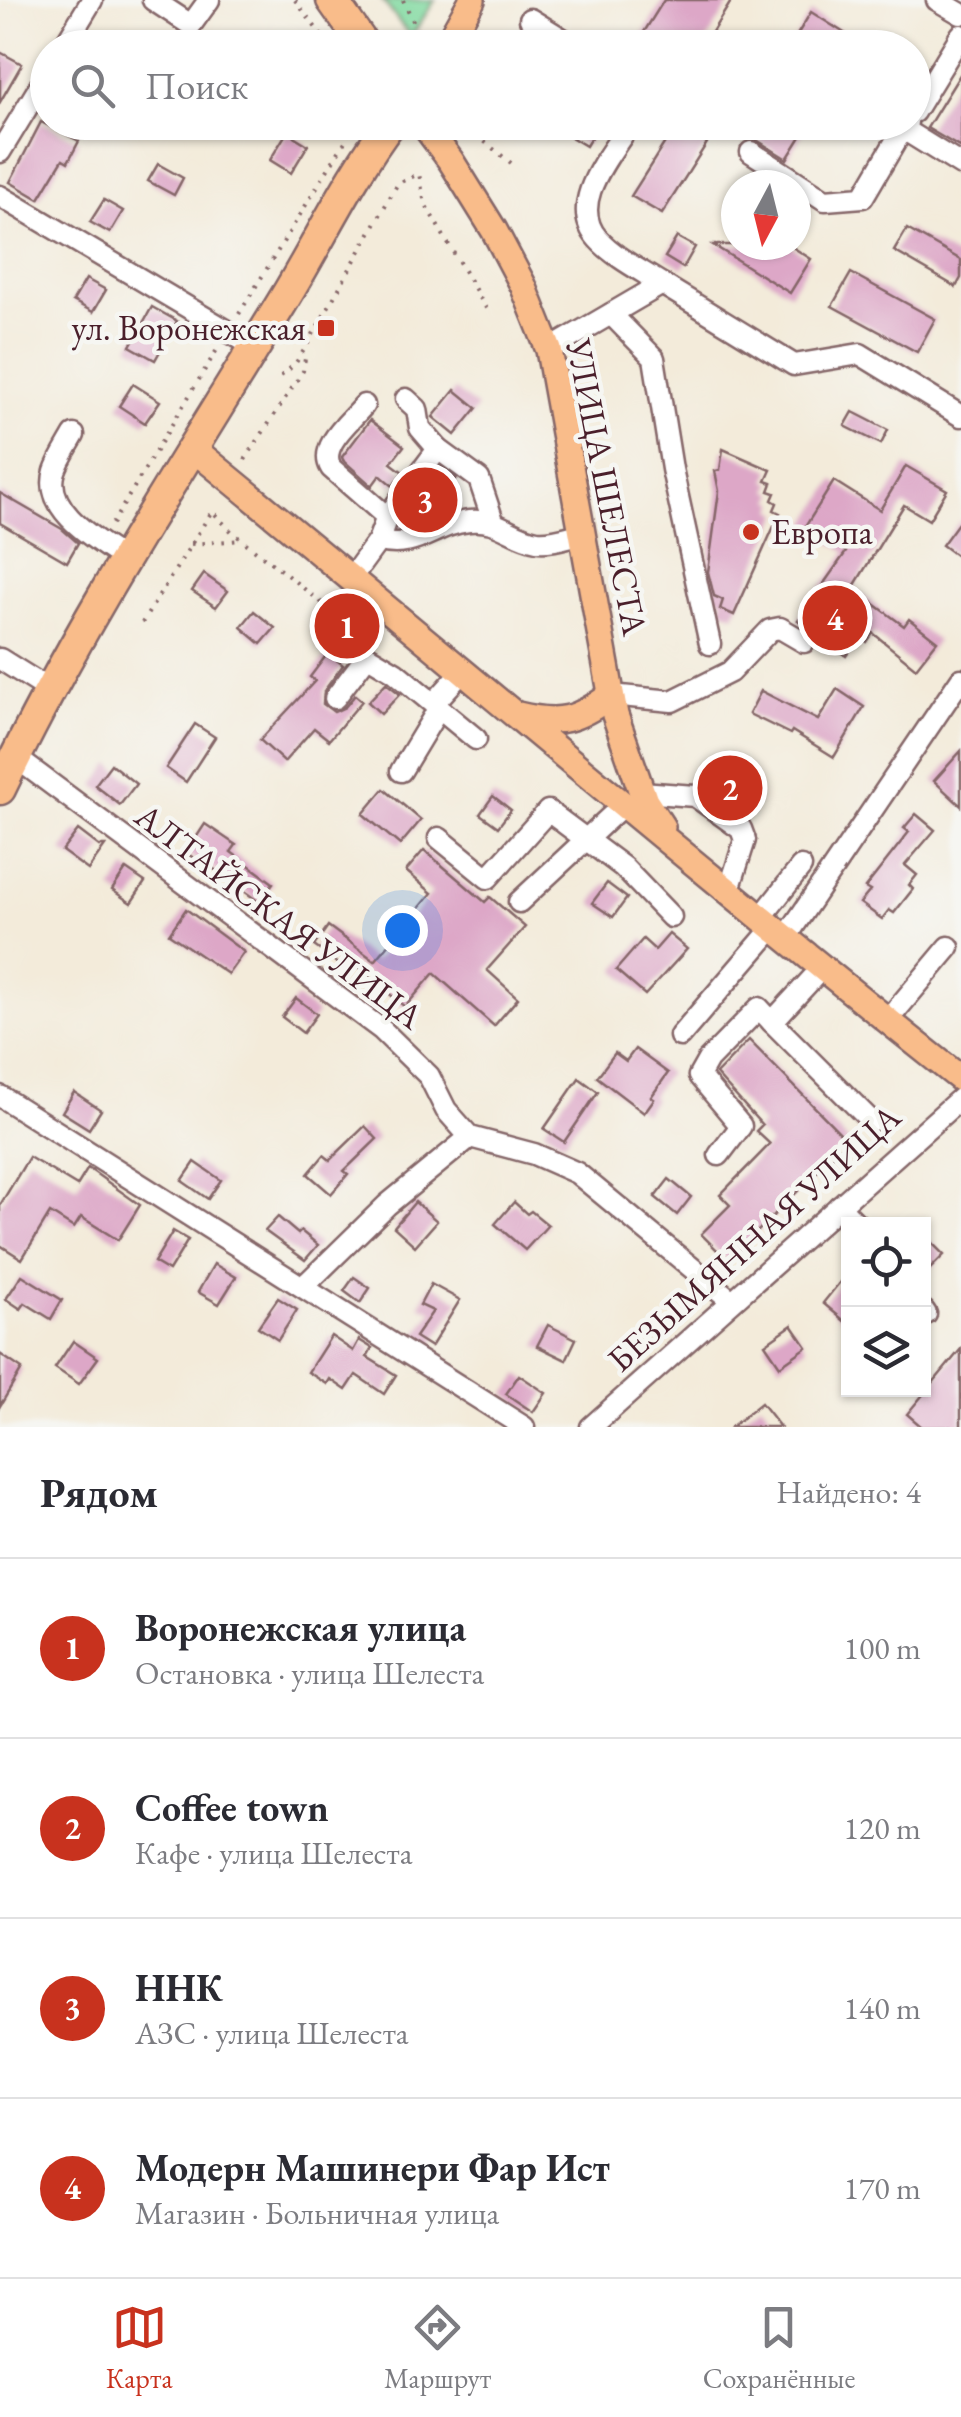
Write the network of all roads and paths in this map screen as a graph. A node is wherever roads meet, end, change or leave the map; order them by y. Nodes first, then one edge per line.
1 (92, 0) edge
2 (153, 0) edge
3 (210, 0) edge
4 (295, 0) edge
5 (332, 0) edge
6 (403, 0) edge
7 (472, 0) edge
8 (938, 0) edge
9 (961, 14) edge
10 (530, 20) dead end
11 (417, 29) dead end
12 (74, 30) edge
13 (318, 30) edge
14 (353, 30) edge
15 (455, 30) edge
16 (547, 30) edge
17 (961, 35) edge
18 (931, 84) edge
19 (30, 103) edge
20 (378, 140) edge
21 (435, 140) edge
22 (482, 140) edge
23 (620, 140) edge
24 (897, 140) edge
25 (931, 140) edge
26 (0, 152) edge
27 (751, 152) dead end
28 (961, 165) edge
29 (516, 167) dead end
30 (0, 196) edge
31 (662, 284) junction
32 (611, 314) junction
33 (490, 315) dead end
34 (252, 346) junction
35 (306, 347) junction
36 (549, 350) junction
37 (281, 376) dead end
38 (406, 399) dead end
39 (364, 405) dead end
40 (961, 416) edge
41 (74, 435) dead end
42 (190, 447) junction
43 (438, 448) junction
44 (232, 480) junction
45 (388, 517) junction
46 (493, 521) junction
47 (584, 533) junction
48 (242, 540) junction
49 (378, 541) junction
50 (191, 544) junction
51 (126, 560) junction
52 (350, 578) junction
53 (142, 623) dead end
54 (804, 642) dead end
55 (710, 644) dead end
56 (361, 646) junction
57 (0, 659) edge
58 (464, 670) junction
59 (961, 679) edge
60 (51, 692) junction
61 (611, 695) junction
62 (335, 698) dead end
63 (436, 706) junction
64 (518, 715) junction
65 (476, 739) dead end
66 (15, 757) junction
67 (400, 771) dead end
68 (0, 788) edge
69 (632, 799) junction
70 (440, 838) dead end
71 (584, 839) junction
72 (801, 867) dead end
73 (728, 893) junction
74 (519, 902) dead end
75 (672, 917) dead end
76 (772, 929) junction
77 (949, 947) dead end
78 (822, 969) junction
79 (887, 1021) junction
80 (772, 1022) junction
81 (680, 1036) dead end
82 (961, 1080) edge
83 (0, 1096) edge
84 (961, 1098) edge
85 (871, 1121) dead end
86 (470, 1137) junction
87 (718, 1155) dead end
88 (840, 1206) junction
89 (850, 1217) edge
90 (304, 1286) junction
91 (732, 1301) junction
92 (524, 1427) edge
93 (591, 1427) edge

1 - 12 street
2 - 3 street
4 - 13 path
5 - 14 highway
6 - 11 path
7 - 15 main road
8 - 9 street
10 - 16 street
17 - 18 street
19 - 26 street
20 - 34 highway
21 - 36 main road, УЛИЦА ШЕЛЕСТА
22 - 29 path
23 - 31 street
24 - 27 street
25 - 28 street
30 - 34 street
31 - 32 street
31 - 40 street
32 - 36 street
32 - 55 street
33 - 35 path
34 - 42 highway
35 - 37 path
35 - 44 path
36 - 47 main road, УЛИЦА ШЕЛЕСТА
38 - 43 street
39 - 45 street
41 - 51 street
42 - 44 main road
42 - 51 highway
43 - 45 street
43 - 46 street
44 - 52 main road
45 - 49 street
46 - 47 street
46 - 49 street
47 - 61 main road, УЛИЦА ШЕЛЕСТА
48 - 50 path
48 - 50 path
48 - 56 path
49 - 52 street
50 - 53 path
51 - 60 highway
52 - 58 main road
54 - 61 street
56 - 62 street
56 - 63 street
57 - 60 street
58 - 63 street
58 - 64 main road
59 - 76 street
60 - 66 highway
61 - 64 main road
61 - 69 main road, УЛИЦА ШЕЛЕСТА
63 - 65 street
63 - 67 street
64 - 69 main road
66 - 68 highway
66 - 86 street, АЛТАЙСКАЯ УЛИЦА
69 - 71 street
69 - 73 main road
69 - 73 street
70 - 71 street
71 - 74 street
71 - 75 street
72 - 76 street
73 - 76 main road
76 - 78 main road
76 - 81 street
77 - 79 street
78 - 79 main road
78 - 80 street
79 - 82 main road
80 - 85 street
80 - 87 street
83 - 90 street
84 - 88 street, БЕЗЫМЯННАЯ УЛИЦА
86 - 90 street
86 - 91 street
88 - 89 street
88 - 91 street, БЕЗЫМЯННАЯ УЛИЦА
90 - 92 street
91 - 93 street, БЕЗЫМЯННАЯ УЛИЦА

